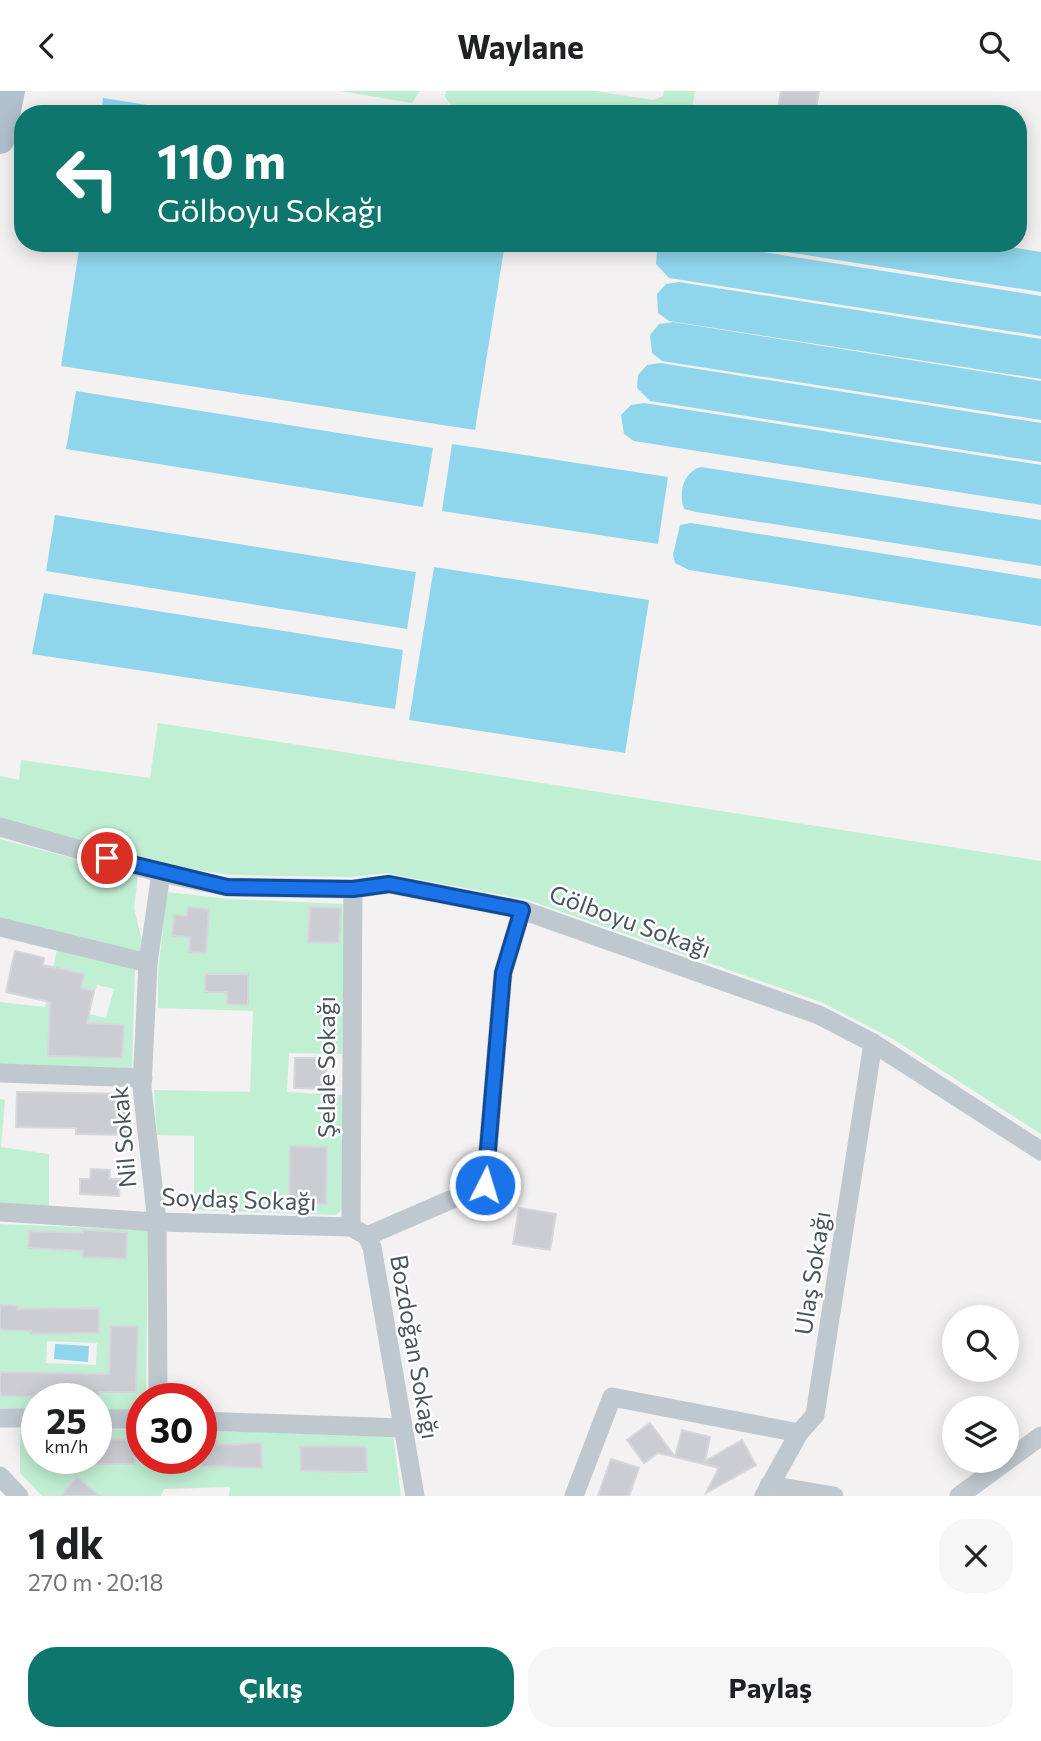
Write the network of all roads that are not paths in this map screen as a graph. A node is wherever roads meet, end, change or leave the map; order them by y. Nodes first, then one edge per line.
1 (10, 91) edge
2 (0, 139) edge
3 (0, 827) edge
4 (161, 873) junction
5 (353, 889) junction
6 (522, 910) junction
7 (0, 927) edge
8 (148, 963) junction
9 (873, 1043) junction
10 (0, 1073) edge
11 (142, 1077) junction
12 (1041, 1151) edge
13 (0, 1212) edge
14 (158, 1222) junction
15 (359, 1232) junction
16 (158, 1383) edge
17 (0, 1418) edge
18 (21, 1418) edge
19 (217, 1422) edge
20 (404, 1428) junction
21 (799, 1433) junction
22 (1041, 1436) edge
23 (0, 1476) edge
24 (767, 1491) edge
25 (418, 1494) edge
26 (19, 1496) edge
27 (575, 1496) edge
28 (834, 1496) edge
29 (959, 1496) edge

1 - 2 main road
3 - 4 street, Gölboyu Sokağı
4 - 5 street, Gölboyu Sokağı
4 - 8 street, Nil Sokak
5 - 6 street, Gölboyu Sokağı
5 - 15 street, Şelale Sokağı
6 - 9 street, Gölboyu Sokağı
6 - 15 street, Bozdoğan Sokağı
7 - 8 street
8 - 11 street, Nil Sokak
9 - 12 street, Gölboyu Sokağı
9 - 21 street, Ulaş Sokağı
10 - 11 street
11 - 14 street, Nil Sokak
13 - 14 street, Soydaş Sokağı
14 - 15 street, Soydaş Sokağı
14 - 16 street, Nil Sokak
15 - 20 street, Bozdoğan Sokağı
17 - 18 street
19 - 20 street
20 - 25 street, Bozdoğan Sokağı
21 - 24 street, Ulaş Sokağı
21 - 27 street
22 - 29 street
23 - 26 street
24 - 28 street

